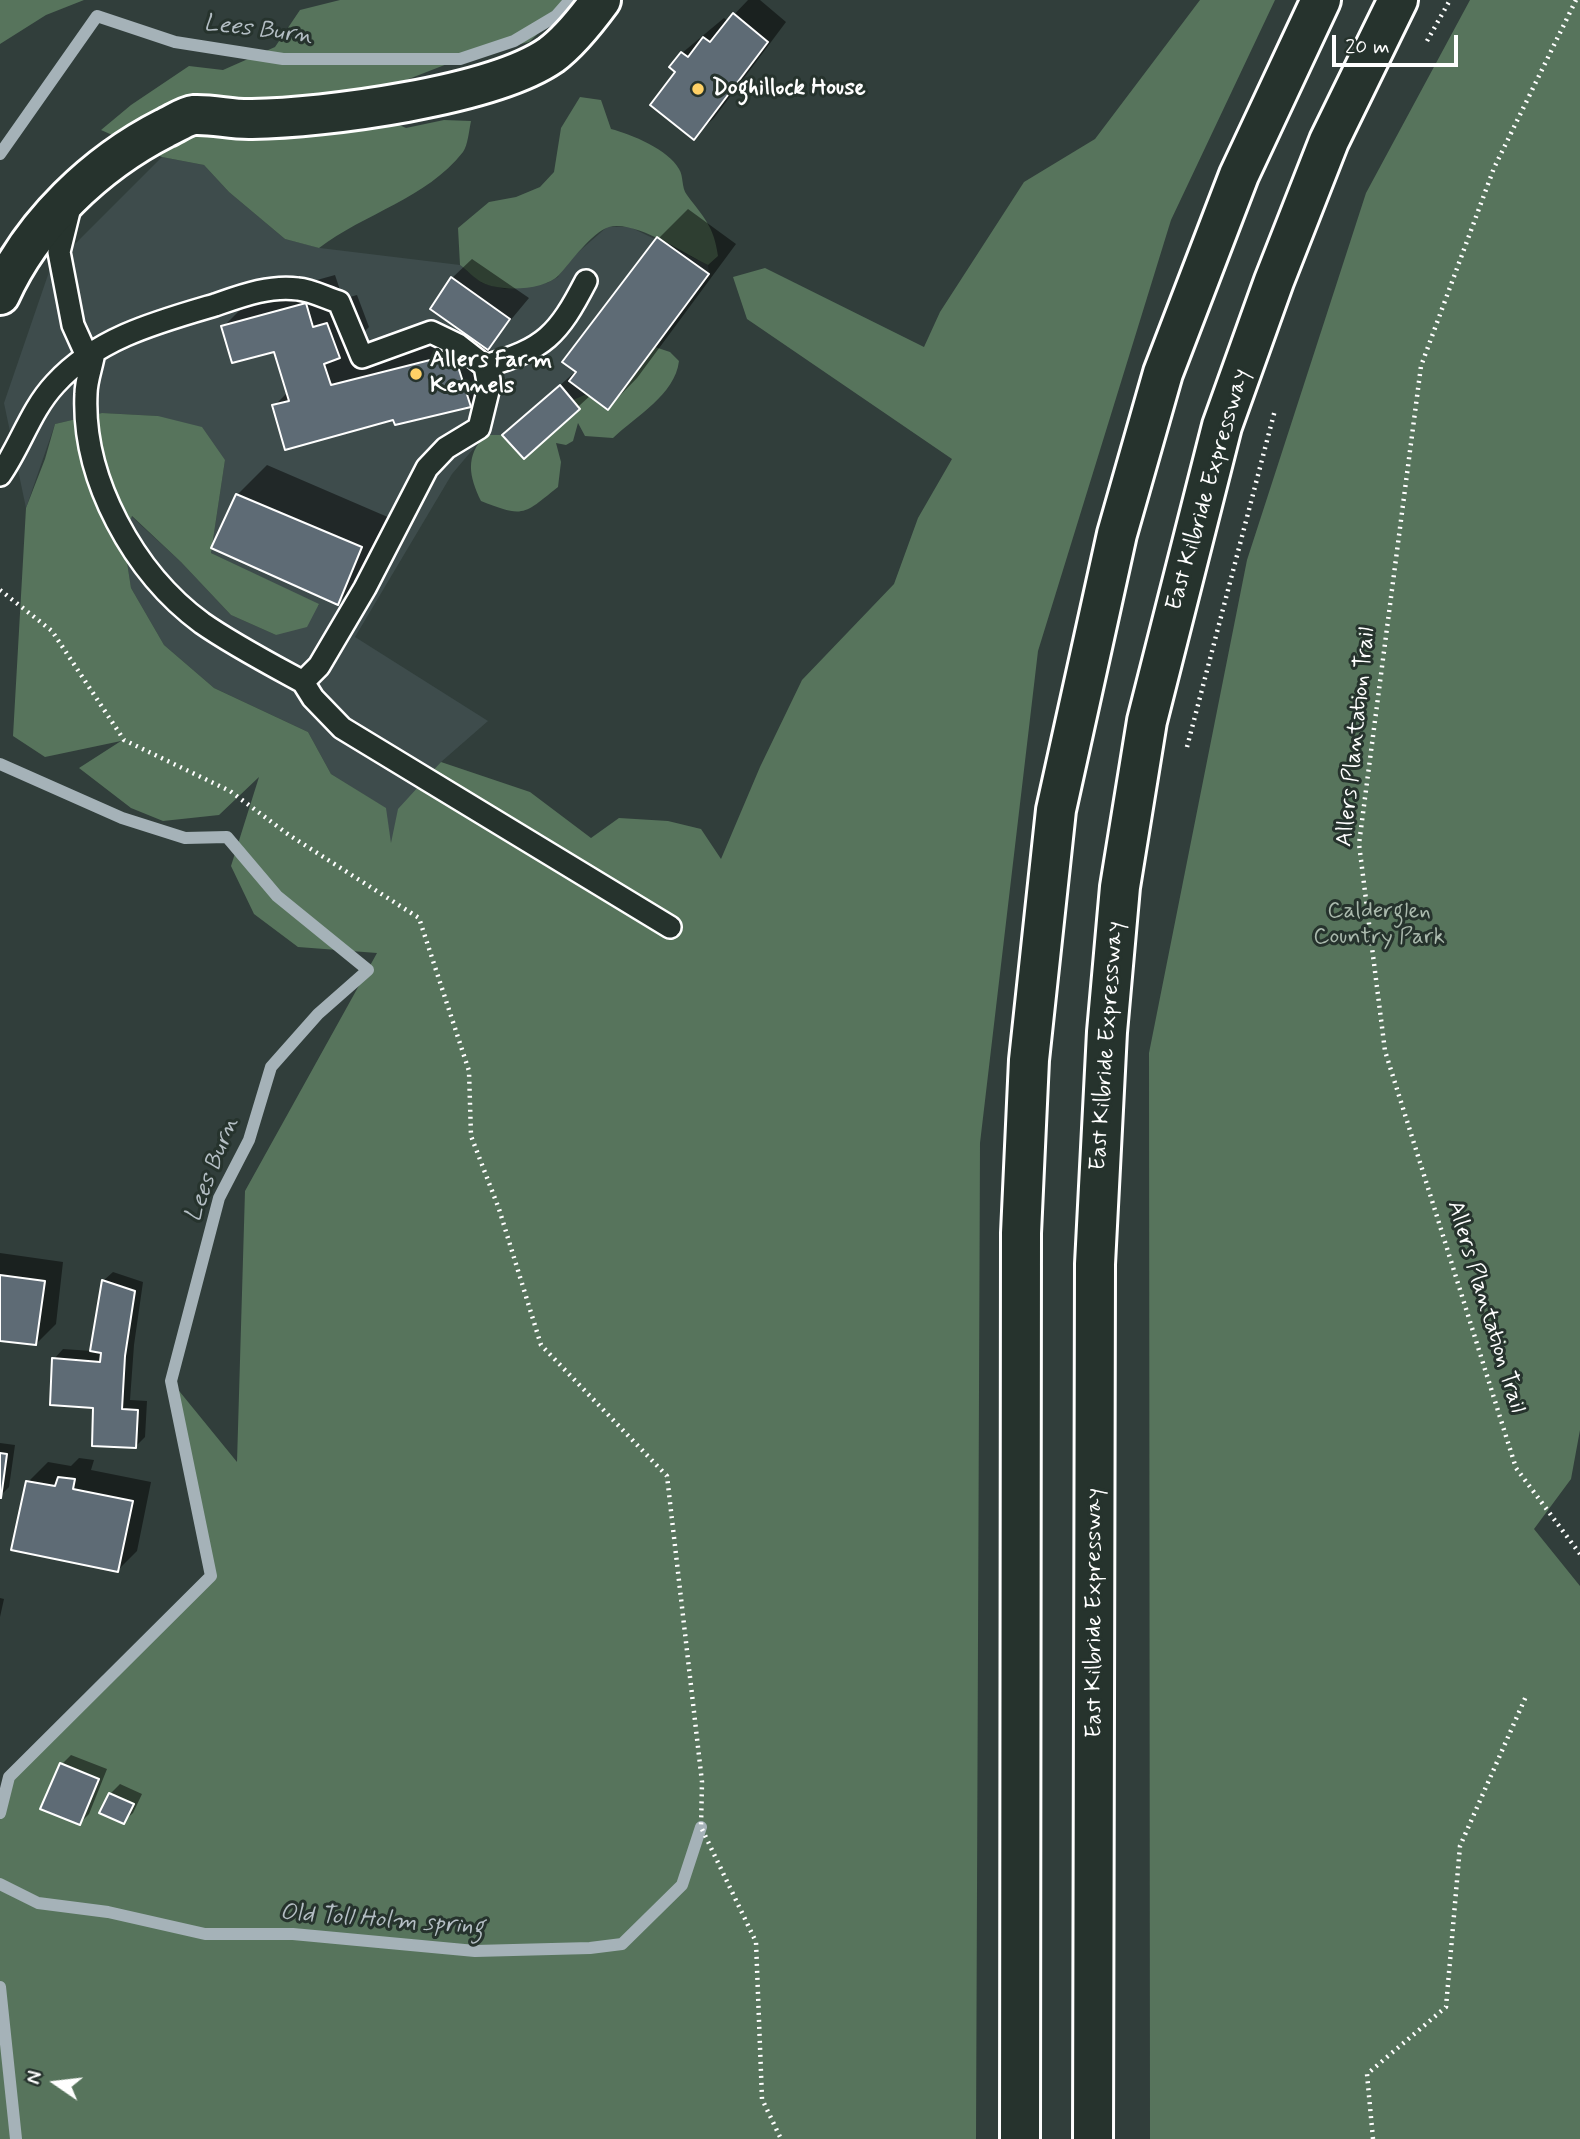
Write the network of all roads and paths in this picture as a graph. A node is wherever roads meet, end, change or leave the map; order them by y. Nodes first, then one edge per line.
1 (601, 0) edge
2 (1321, 0) edge
3 (1398, 0) edge
4 (1450, 0) edge
5 (1576, 0) edge
6 (1424, 47) dead end
7 (74, 194) junction
8 (586, 281) dead end
9 (0, 295) edge
10 (91, 354) junction
11 (485, 366) junction
12 (1277, 402) dead end
13 (0, 475) edge
14 (0, 590) edge
15 (303, 682) junction
16 (1186, 751) dead end
17 (670, 927) dead end
18 (1580, 1554) edge
19 (1527, 1693) dead end
20 (782, 2139) edge
21 (1020, 2139) edge
22 (1093, 2139) edge
23 (1373, 2139) edge

1 - 7 main road
2 - 21 main road
3 - 22 main road, East Kilbride Expressway
4 - 6 path
5 - 18 path, Allers Plantation Trail
7 - 9 main road
7 - 10 lane
8 - 11 lane
10 - 11 lane
10 - 13 lane
10 - 15 lane
11 - 15 lane
12 - 16 path
14 - 20 path
15 - 17 lane
19 - 23 path

